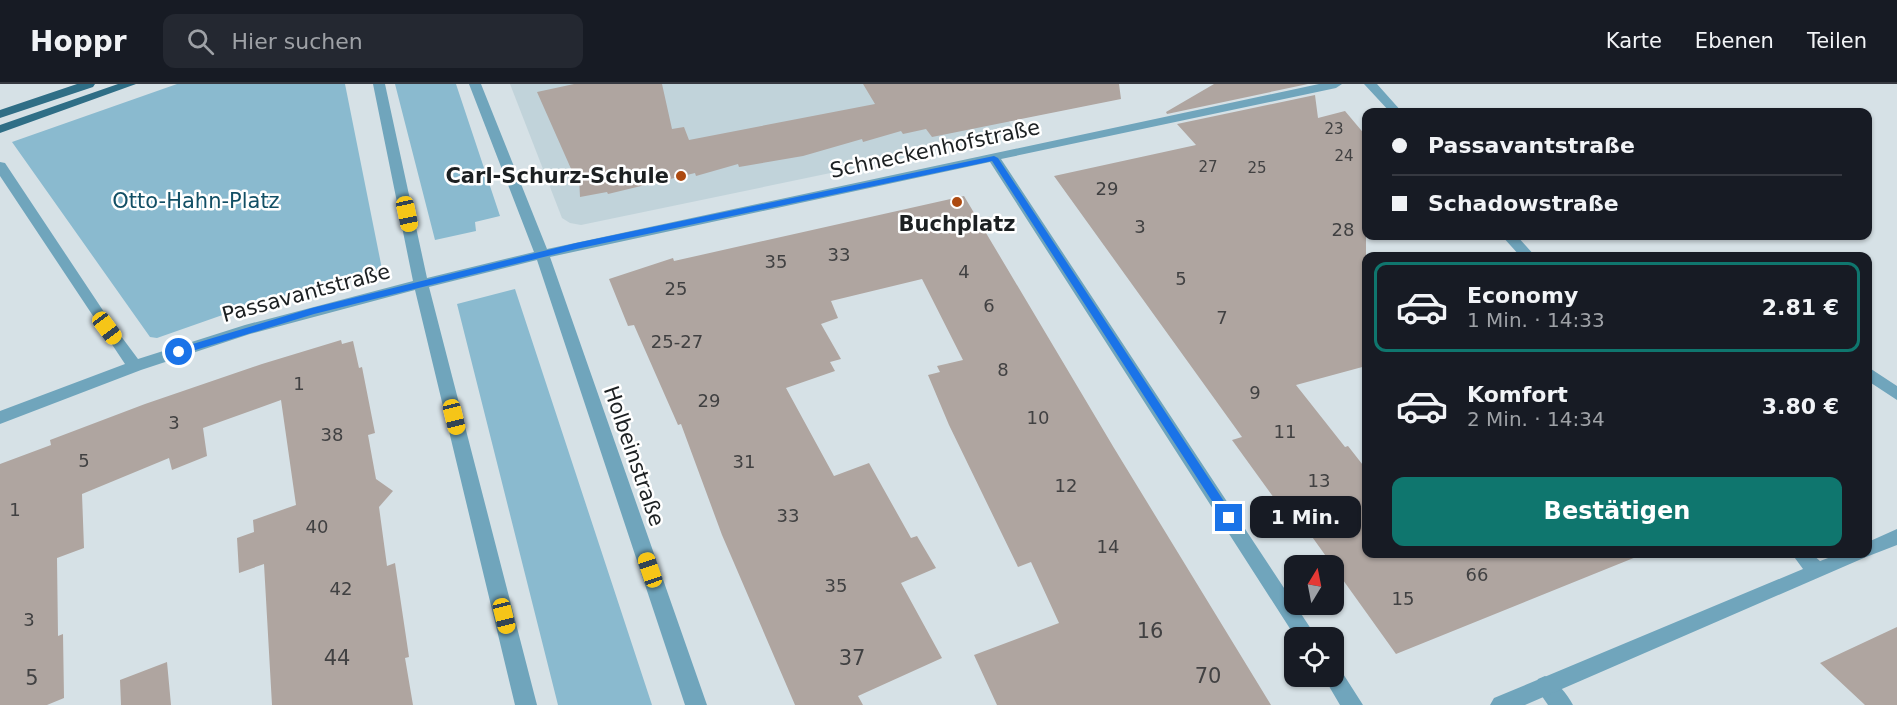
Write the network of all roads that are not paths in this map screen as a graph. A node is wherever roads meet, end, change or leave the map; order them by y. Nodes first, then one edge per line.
1 (90, 84) edge
2 (130, 84) edge
3 (379, 84) edge
4 (475, 84) edge
5 (1336, 84) edge
6 (1370, 84) edge
7 (1392, 108) edge
8 (0, 114) edge
9 (0, 129) edge
10 (994, 158) junction
11 (0, 166) edge
12 (1513, 240) edge
13 (1524, 252) edge
14 (542, 255) junction
15 (421, 284) junction
16 (135, 366) junction
17 (1872, 376) edge
18 (1897, 394) edge
19 (0, 418) edge
20 (1897, 537) edge
21 (1872, 548) edge
22 (1804, 558) edge
23 (1848, 558) edge
24 (1817, 571) junction
25 (1300, 627) edge
26 (1545, 686) junction
27 (1340, 687) edge
28 (526, 705) edge
29 (696, 705) edge
30 (1352, 705) edge
31 (1501, 705) edge
32 (1562, 705) edge

1 - 8 main road
2 - 9 main road
3 - 15 street
4 - 14 street, Holbeinstraße
5 - 10 street, Schneckenhofstraße
6 - 7 street
10 - 14 street, Schneckenhofstraße
10 - 25 street
11 - 16 street
12 - 13 street
14 - 15 street
14 - 29 street, Holbeinstraße
15 - 16 street, Passavantstraße
15 - 28 street
16 - 19 street, Passavantstraße
17 - 18 street
20 - 21 street
22 - 24 street
23 - 24 street
24 - 26 street
26 - 31 street
26 - 32 street
27 - 30 street

